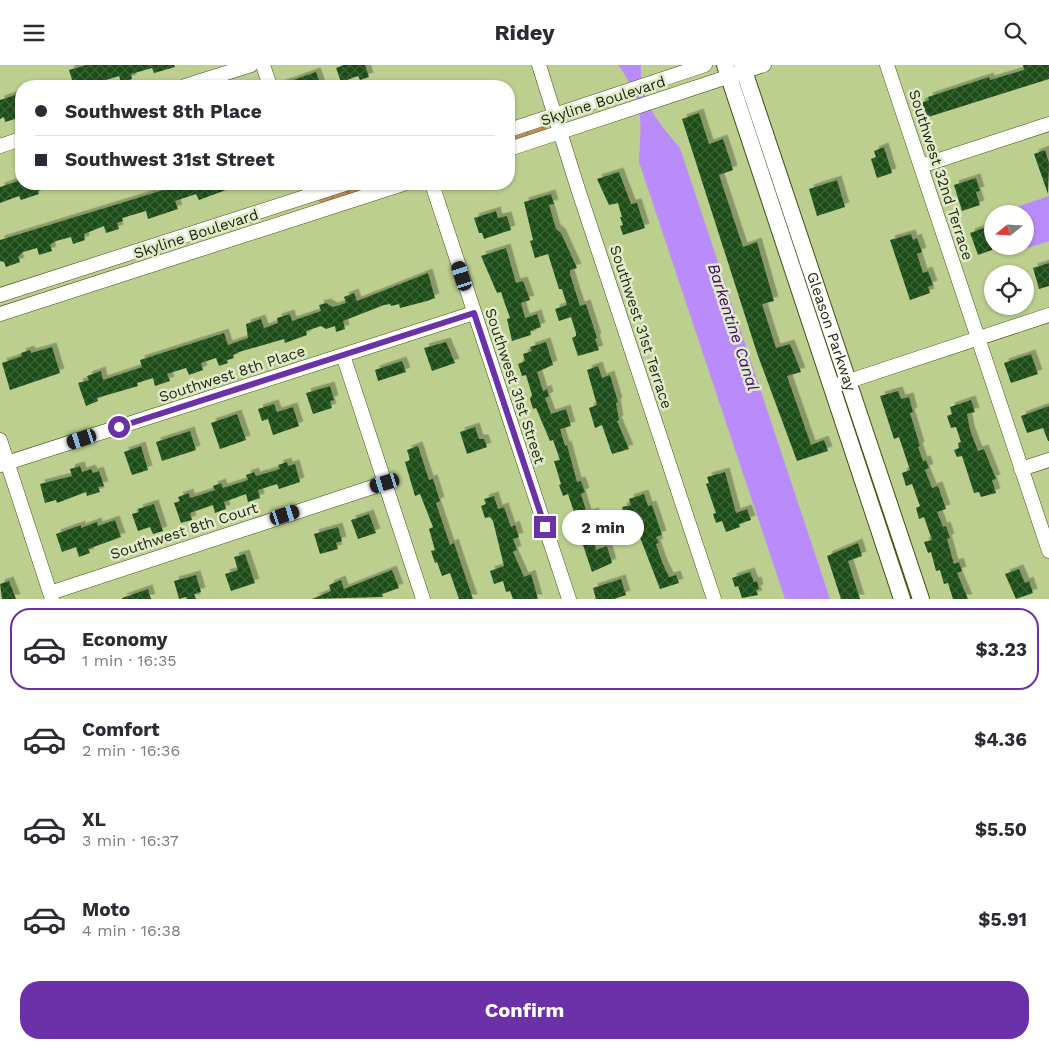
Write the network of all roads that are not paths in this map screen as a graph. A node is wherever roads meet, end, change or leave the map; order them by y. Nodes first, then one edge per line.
1 (251, 65) edge
2 (263, 65) edge
3 (539, 65) edge
4 (705, 65) edge
5 (764, 65) edge
6 (887, 65) edge
7 (735, 69) edge
8 (203, 80) edge
9 (268, 80) edge
10 (555, 115) junction
11 (1049, 124) edge
12 (515, 128) edge
13 (560, 132) junction
14 (15, 141) edge
15 (0, 146) edge
16 (515, 147) edge
17 (921, 166) junction
18 (304, 190) edge
19 (384, 190) edge
20 (434, 190) edge
21 (312, 213) junction
22 (0, 295) edge
23 (474, 313) junction
24 (0, 314) edge
25 (1049, 315) edge
26 (978, 339) junction
27 (343, 355) junction
28 (848, 382) junction
29 (832, 387) junction
30 (0, 440) edge
31 (1049, 460) edge
32 (4, 464) edge
33 (1022, 469) junction
34 (385, 483) junction
35 (1049, 551) edge
36 (51, 596) edge
37 (423, 599) edge
38 (568, 599) edge
39 (714, 599) edge
40 (902, 599) edge
41 (921, 599) edge

1 - 8 street
2 - 9 street
3 - 10 street, Southwest 31st Terrace
4 - 10 street, Skyline Boulevard
5 - 7 street, Skyline Boulevard
6 - 17 street, Southwest 32nd Terrace
7 - 13 street, Skyline Boulevard
7 - 28 main road, Gleason Parkway
7 - 29 main road, Gleason Parkway
10 - 12 street, Skyline Boulevard
10 - 13 street, Southwest 31st Terrace
11 - 17 street
13 - 16 street, Skyline Boulevard
13 - 39 street, Southwest 31st Terrace
14 - 15 street
17 - 26 street, Southwest 32nd Terrace
18 - 21 street
18 - 22 street, Skyline Boulevard
19 - 21 street, Skyline Boulevard
20 - 23 street, Southwest 31st Street
21 - 24 street, Skyline Boulevard
23 - 27 street, Southwest 8th Place
23 - 38 street, Southwest 31st Street
25 - 26 street
26 - 28 street
26 - 33 street, Southwest 32nd Terrace
27 - 32 street, Southwest 8th Place
27 - 34 street
28 - 29 street
28 - 41 main road, Gleason Parkway
29 - 40 main road, Gleason Parkway
30 - 32 street
31 - 33 street
32 - 36 street
33 - 35 street, Southwest 32nd Terrace
34 - 36 street, Southwest 8th Court
34 - 37 street

